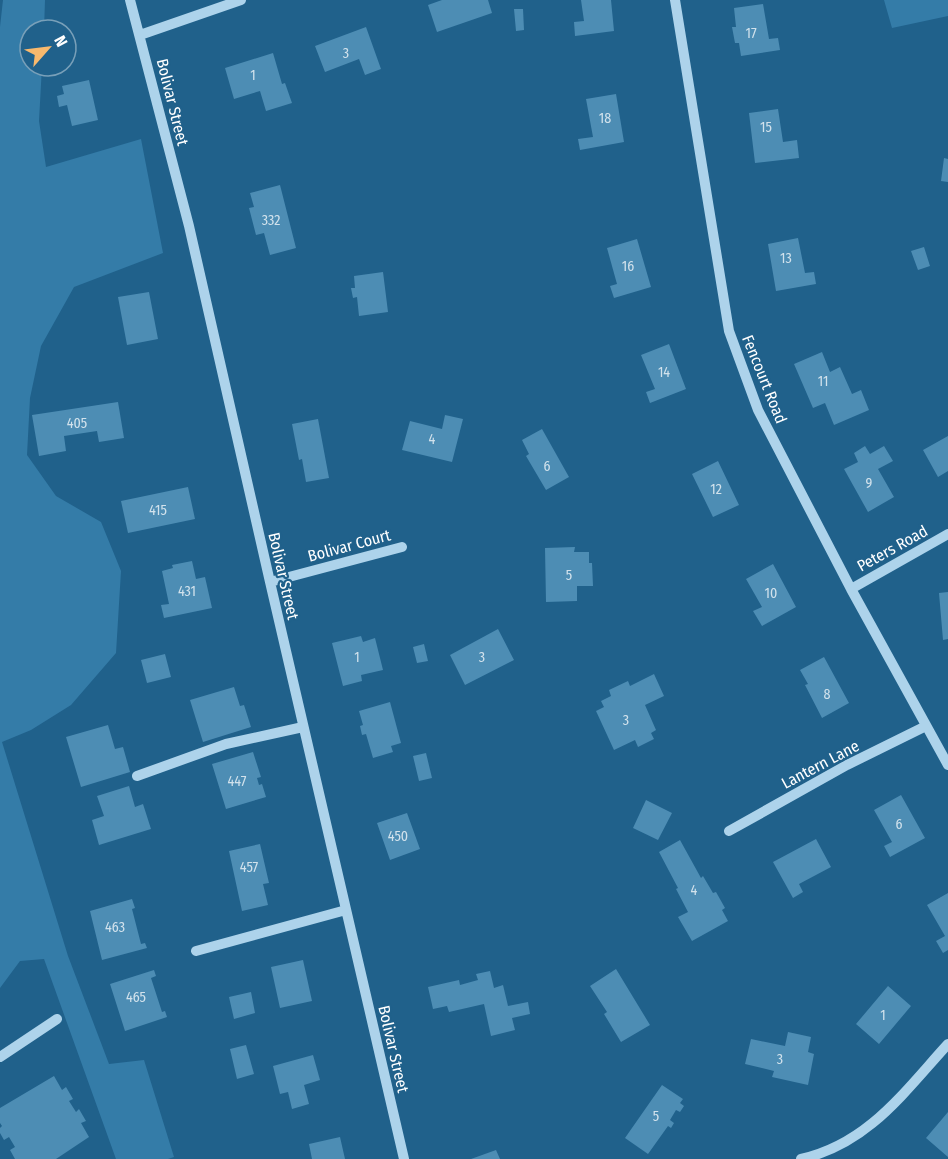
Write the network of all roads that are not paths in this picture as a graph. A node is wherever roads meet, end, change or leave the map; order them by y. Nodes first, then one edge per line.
1 (130, 0) edge
2 (241, 0) edge
3 (675, 0) edge
4 (140, 35) junction
5 (948, 534) edge
6 (402, 547) dead end
7 (270, 582) junction
8 (850, 589) junction
9 (926, 726) junction
10 (303, 727) junction
11 (948, 765) edge
12 (137, 776) dead end
13 (729, 831) dead end
14 (346, 910) junction
15 (196, 951) dead end
16 (57, 1019) dead end
17 (948, 1044) edge
18 (0, 1057) edge
19 (404, 1159) edge
20 (801, 1159) edge

1 - 4 street, Bolivar Street
2 - 4 street
3 - 8 street, Fencourt Road
4 - 7 street, Bolivar Street
5 - 8 street, Peters Road
6 - 7 street, Bolivar Court
7 - 10 street, Bolivar Street
8 - 9 street, Fencourt Road
9 - 11 street, Fencourt Road
9 - 13 street, Lantern Lane
10 - 12 street
10 - 14 street, Bolivar Street
14 - 15 street
14 - 19 street, Bolivar Street
16 - 18 street
17 - 20 street

